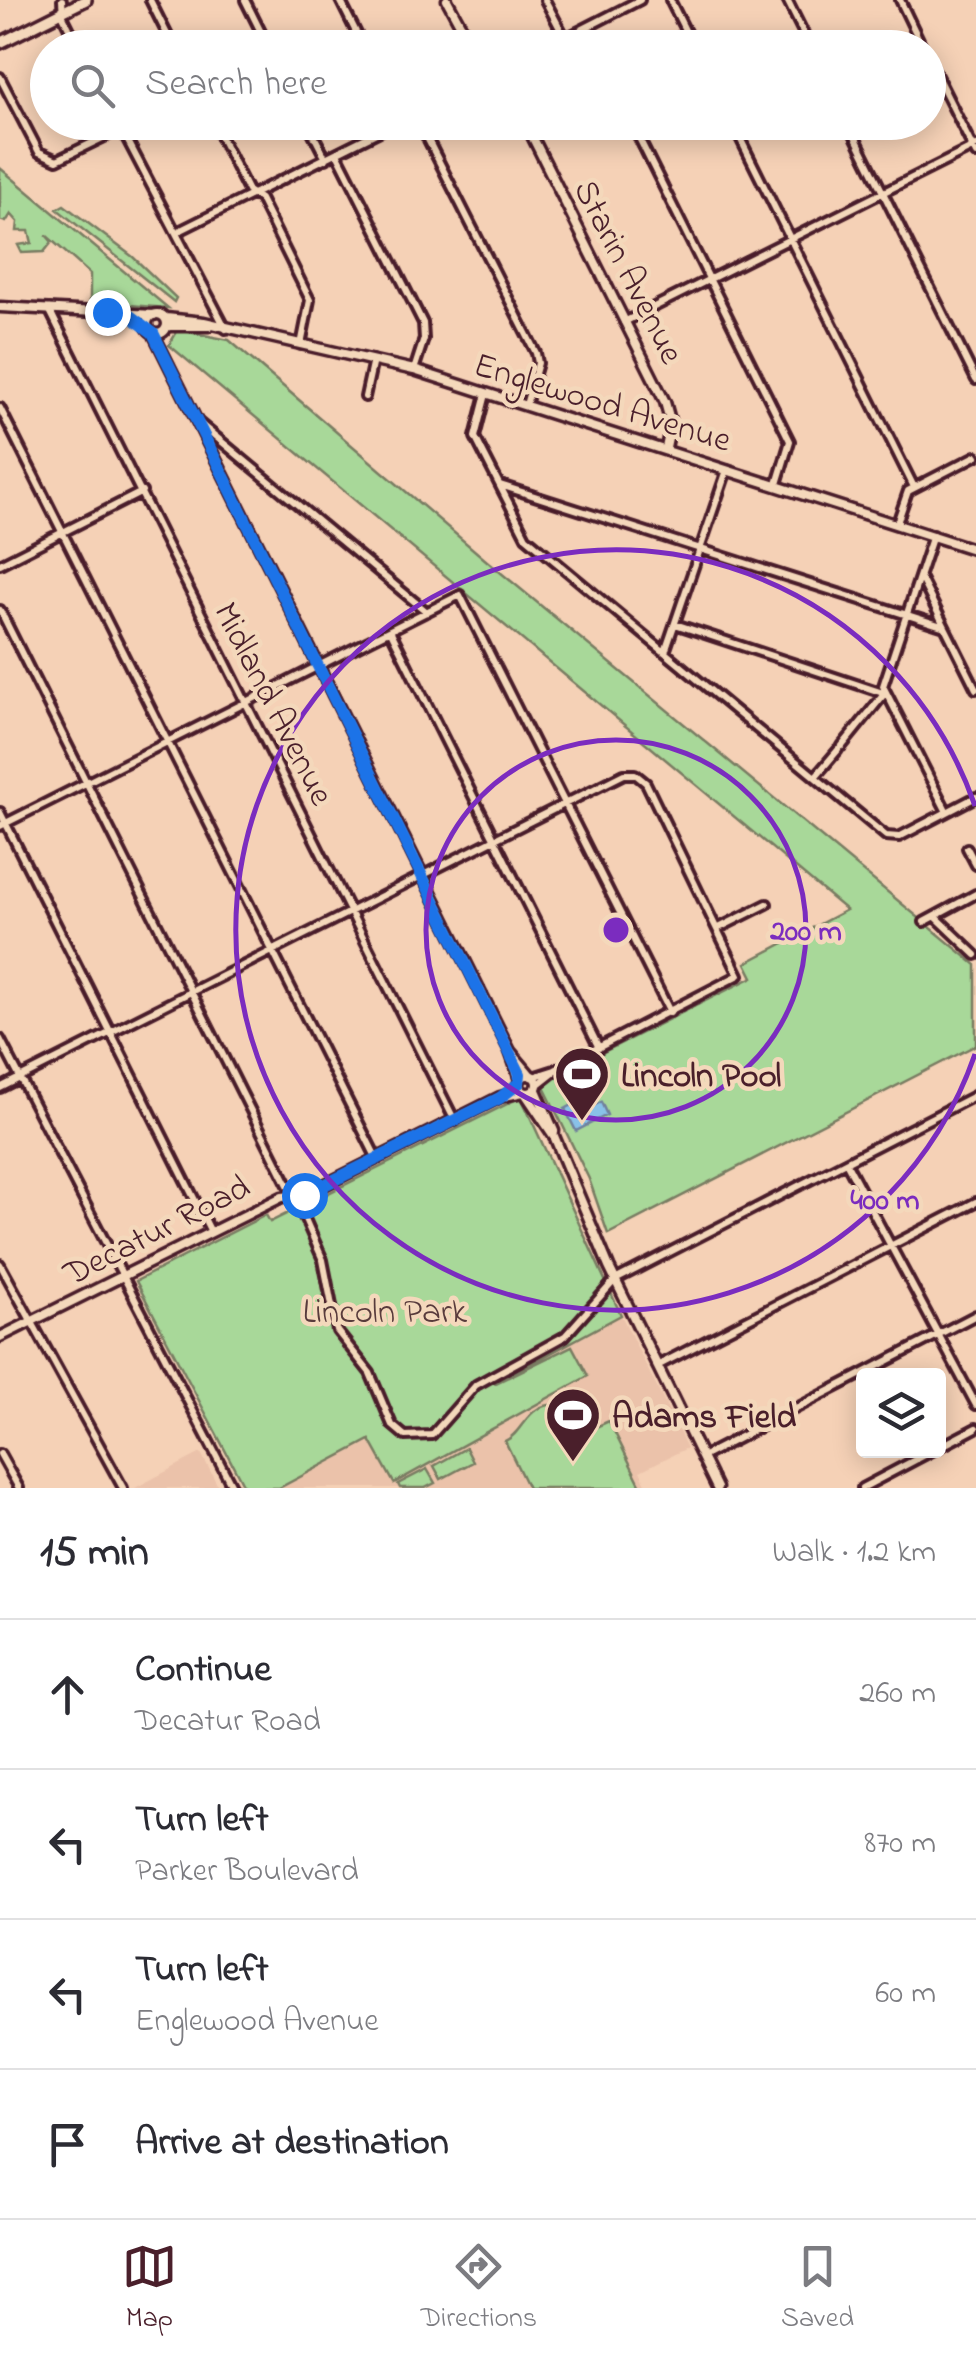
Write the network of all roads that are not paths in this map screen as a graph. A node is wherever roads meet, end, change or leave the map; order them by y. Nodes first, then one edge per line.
1 (86, 0) edge
2 (150, 0) edge
3 (245, 0) edge
4 (340, 0) edge
5 (447, 0) edge
6 (545, 0) edge
7 (670, 0) edge
8 (787, 0) edge
9 (900, 0) edge
10 (635, 1) edge
11 (63, 5) edge
12 (584, 28) joint
13 (72, 30) edge
14 (165, 30) edge
15 (260, 30) edge
16 (355, 30) edge
17 (463, 30) edge
18 (561, 30) edge
19 (580, 30) edge
20 (685, 30) edge
21 (802, 30) edge
22 (914, 30) edge
23 (0, 43) edge
24 (0, 77) edge
25 (946, 93) edge
26 (30, 136) edge
27 (32, 140) edge
28 (94, 140) edge
29 (126, 140) edge
30 (223, 140) edge
31 (317, 140) edge
32 (363, 140) edge
33 (428, 140) edge
34 (533, 140) edge
35 (640, 140) edge
36 (741, 140) edge
37 (857, 140) edge
38 (975, 149) edge
39 (338, 153) junction
40 (326, 159) junction
41 (883, 192) junction
42 (254, 195) junction
43 (178, 231) junction
44 (790, 238) junction
45 (710, 279) junction
46 (0, 307) edge
47 (49, 310) junction
48 (154, 314) junction
49 (129, 315) junction
50 (624, 322) junction
51 (166, 326) junction
52 (150, 330) junction
53 (227, 330) junction
54 (300, 346) junction
55 (161, 354) junction
56 (373, 360) junction
57 (414, 370) junction
58 (976, 380) edge
59 (486, 394) junction
60 (365, 397) dead end
61 (526, 405) junction
62 (0, 408) edge
63 (193, 418) junction
64 (666, 448) junction
65 (976, 456) edge
66 (728, 468) junction
67 (776, 484) junction
68 (498, 485) junction
69 (914, 487) junction
70 (142, 492) junction
71 (896, 523) junction
72 (62, 532) junction
73 (933, 535) junction
74 (701, 548) junction
75 (976, 550) edge
76 (0, 564) edge
77 (920, 576) junction
78 (0, 610) edge
79 (427, 612) junction
80 (907, 615) junction
81 (675, 624) junction
82 (945, 628) junction
83 (390, 630) junction
84 (665, 652) junction
85 (318, 666) junction
86 (976, 689) edge
87 (886, 694) junction
88 (247, 702) junction
89 (167, 742) junction
90 (815, 776) junction
91 (86, 782) junction
92 (976, 797) edge
93 (566, 804) junction
94 (0, 812) edge
95 (946, 812) junction
96 (3, 824) edge
97 (494, 840) junction
98 (968, 848) dead end
99 (976, 865) edge
100 (422, 876) junction
101 (976, 894) edge
102 (767, 904) dead end
103 (352, 912) junction
104 (934, 916) junction
105 (924, 922) dead end
106 (718, 928) junction
107 (272, 952) junction
108 (976, 955) edge
109 (192, 992) junction
110 (670, 1012) junction
111 (111, 1033) junction
112 (0, 1039) edge
113 (599, 1048) junction
114 (510, 1051) junction
115 (20, 1078) junction
116 (534, 1082) junction
117 (522, 1087) junction
118 (0, 1088) edge
119 (976, 1095) edge
120 (455, 1120) junction
121 (554, 1136) junction
122 (377, 1159) junction
123 (846, 1162) junction
124 (293, 1195) junction
125 (976, 1202) edge
126 (212, 1232) junction
127 (890, 1246) junction
128 (0, 1264) edge
129 (121, 1277) junction
130 (615, 1280) junction
131 (976, 1315) edge
132 (32, 1321) junction
133 (938, 1335) junction
134 (0, 1337) edge
135 (657, 1366) junction
136 (976, 1405) edge
137 (976, 1428) edge
138 (946, 1444) edge
139 (0, 1454) edge
140 (701, 1457) junction
141 (919, 1458) edge
142 (18, 1488) edge
143 (123, 1488) edge
144 (233, 1488) edge
145 (717, 1488) edge
146 (862, 1488) edge

1 - 11 main road
2 - 14 street
3 - 15 street
4 - 16 street
5 - 17 street
6 - 18 street
7 - 20 street
8 - 21 street
9 - 22 street
10 - 12 street
11 - 13 street
11 - 23 main road
12 - 19 street
24 - 26 street
25 - 38 street
27 - 28 street
29 - 43 street
30 - 42 street
31 - 40 street
32 - 39 street
33 - 61 street
34 - 50 street, Starin Avenue
35 - 45 street
36 - 44 street
37 - 41 street
38 - 41 street
39 - 40 street
39 - 57 street
40 - 42 street
41 - 44 street
41 - 58 street
42 - 43 street
42 - 54 street
43 - 53 street
44 - 45 street
44 - 69 street
45 - 50 street
45 - 67 street
46 - 47 street, Englewood Avenue
47 - 49 street, Englewood Avenue
47 - 70 street, Midland Avenue
48 - 49 street, Englewood Avenue
48 - 51 street, Englewood Avenue
48 - 52 street
49 - 52 street
50 - 64 street, Starin Avenue
51 - 52 street, Englewood Avenue
51 - 53 street, Englewood Avenue
51 - 55 street
52 - 55 street
53 - 54 street, Englewood Avenue
54 - 56 street, Englewood Avenue
55 - 63 street
56 - 57 street, Englewood Avenue
56 - 60 street
57 - 59 street, Englewood Avenue
59 - 61 street, Englewood Avenue
59 - 68 street
61 - 64 street, Englewood Avenue
62 - 72 street
63 - 79 street
63 - 85 street
64 - 66 street, Englewood Avenue
65 - 69 street
66 - 67 street, Englewood Avenue
66 - 74 street
67 - 71 street, Englewood Avenue
68 - 74 street
68 - 84 street
69 - 71 street
70 - 72 street
70 - 88 street, Midland Avenue
71 - 73 street, Englewood Avenue
72 - 76 street
72 - 89 street
73 - 75 street, Englewood Avenue
73 - 77 street
74 - 80 street
74 - 81 street
77 - 80 street
77 - 82 street
78 - 91 street
79 - 83 street
79 - 93 street
80 - 82 street
80 - 87 street
81 - 84 street
81 - 87 street
82 - 86 street
83 - 85 street
83 - 97 street
84 - 90 street
85 - 88 street
85 - 100 street
87 - 90 street
87 - 95 street
88 - 89 street
88 - 103 street, Midland Avenue
89 - 91 street
89 - 107 street
90 - 95 street
91 - 96 street
91 - 109 street
92 - 95 street
93 - 97 street
93 - 106 street
93 - 110 street
94 - 96 street
96 - 111 street
97 - 100 street
97 - 113 street
98 - 99 street
100 - 103 street
100 - 114 street
101 - 104 street
102 - 106 street
103 - 107 street
103 - 120 street, Midland Avenue
104 - 105 street
104 - 108 street
106 - 110 street
107 - 109 street
107 - 122 street
109 - 111 street
109 - 124 street
110 - 113 street
111 - 115 street
111 - 126 street
112 - 115 street
113 - 116 street
114 - 116 street
114 - 117 street
115 - 118 street
115 - 129 street
116 - 117 street
116 - 117 street
116 - 121 street
117 - 120 street, Decatur Road
117 - 121 street
119 - 123 street
120 - 122 street, Decatur Road
121 - 130 street
122 - 124 street, Decatur Road
123 - 127 street
123 - 130 street
124 - 126 street, Decatur Road
124 - 130 street
125 - 127 street
126 - 129 street, Decatur Road
127 - 133 street
127 - 135 street
128 - 132 street
129 - 132 street, Decatur Road
129 - 144 street
130 - 135 street
131 - 133 street
132 - 134 street, Decatur Road
132 - 143 street
133 - 136 street
133 - 140 street
135 - 140 street
137 - 138 street
139 - 142 street
140 - 145 street
141 - 146 street

